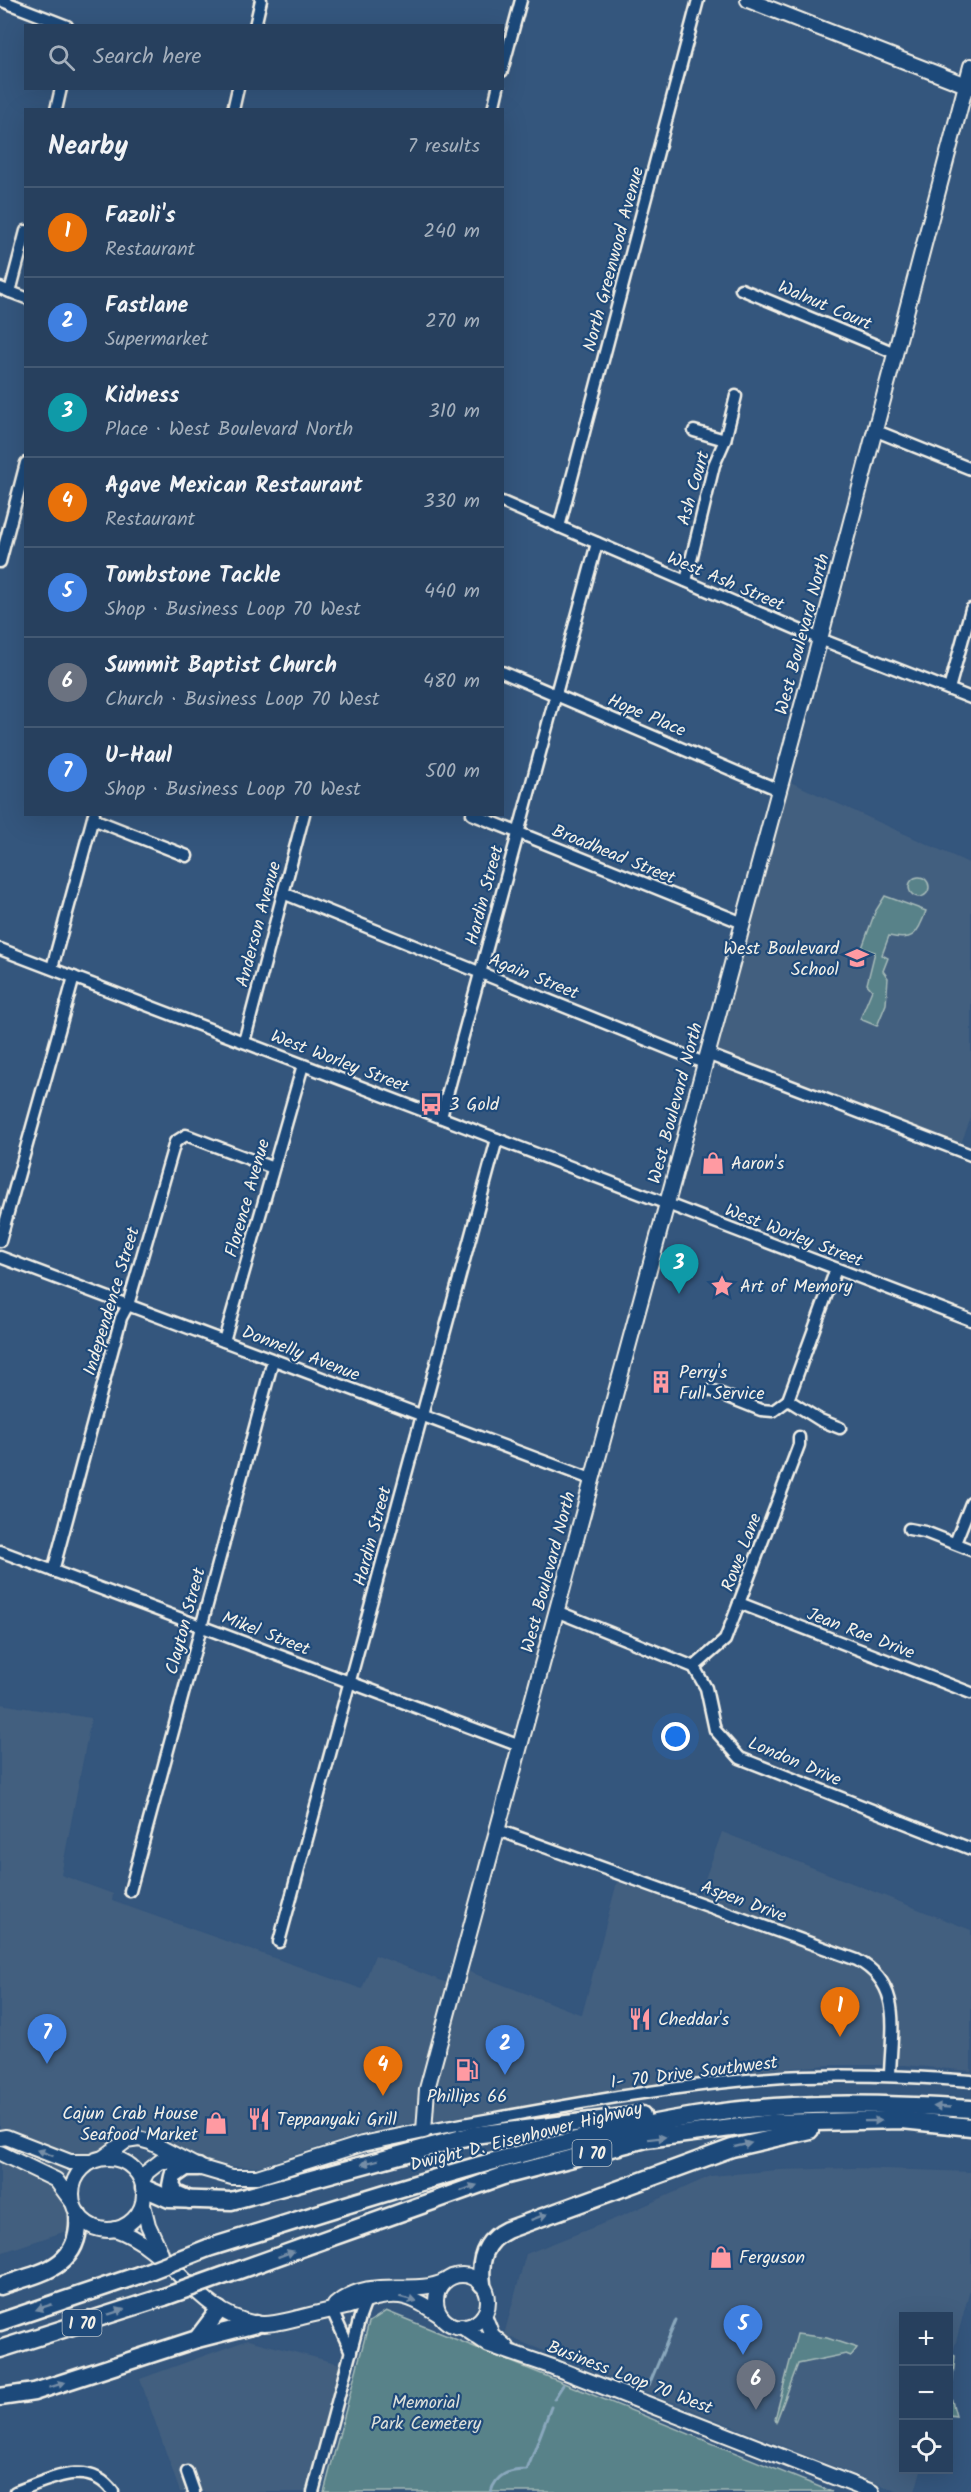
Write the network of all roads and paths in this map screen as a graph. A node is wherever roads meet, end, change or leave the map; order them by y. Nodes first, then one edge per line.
1 (0, 0) edge
2 (261, 0) edge
3 (521, 0) edge
4 (698, 0) edge
5 (748, 0) edge
6 (62, 24) edge
7 (255, 24) edge
8 (504, 64) edge
9 (971, 66) edge
10 (969, 86) edge
11 (61, 90) edge
12 (238, 90) edge
13 (498, 90) edge
14 (56, 108) edge
15 (233, 108) edge
16 (493, 108) edge
17 (24, 237) edge
18 (741, 289) dead end
19 (5, 290) edge
20 (24, 297) edge
21 (895, 353) junction
22 (735, 396) dead end
23 (874, 430) junction
24 (694, 431) dead end
25 (725, 440) junction
26 (971, 469) edge
27 (24, 471) edge
28 (504, 503) edge
29 (559, 527) junction
30 (597, 543) junction
31 (0, 562) edge
32 (686, 581) junction
33 (971, 609) edge
34 (820, 639) junction
35 (504, 673) edge
36 (949, 689) junction
37 (556, 694) junction
38 (971, 698) edge
39 (779, 790) junction
40 (303, 816) edge
41 (477, 816) edge
42 (93, 817) edge
43 (518, 833) junction
44 (187, 856) dead end
45 (283, 893) junction
46 (743, 923) junction
47 (0, 949) edge
48 (52, 968) junction
49 (481, 972) junction
50 (74, 977) junction
51 (243, 1042) junction
52 (706, 1059) junction
53 (303, 1065) junction
54 (441, 1117) junction
55 (497, 1139) junction
56 (971, 1155) edge
57 (273, 1168) junction
58 (667, 1203) junction
59 (0, 1241) edge
60 (0, 1257) edge
61 (836, 1269) junction
62 (128, 1305) junction
63 (971, 1320) edge
64 (224, 1341) junction
65 (273, 1359) junction
66 (711, 1390) dead end
67 (788, 1400) junction
68 (421, 1416) junction
69 (840, 1428) dead end
70 (799, 1437) dead end
71 (591, 1479) junction
72 (971, 1503) edge
73 (909, 1529) dead end
74 (955, 1544) junction
75 (971, 1550) edge
76 (0, 1551) edge
77 (53, 1571) junction
78 (739, 1603) junction
79 (556, 1611) junction
80 (201, 1626) junction
81 (694, 1667) junction
82 (349, 1682) junction
83 (971, 1693) edge
84 (520, 1746) junction
85 (498, 1830) junction
86 (971, 1849) edge
87 (129, 1891) dead end
88 (279, 1942) dead end
89 (890, 2075) junction
90 (971, 2081) edge
91 (971, 2109) edge
92 (696, 2115) junction
93 (846, 2122) junction
94 (971, 2127) edge
95 (424, 2131) junction
96 (0, 2138) edge
97 (0, 2153) edge
98 (97, 2160) junction
99 (194, 2166) junction
100 (143, 2191) junction
101 (190, 2200) junction
102 (76, 2209) junction
103 (115, 2229) junction
104 (161, 2255) junction
105 (446, 2280) junction
106 (482, 2284) junction
107 (0, 2286) edge
108 (366, 2301) junction
109 (331, 2308) junction
110 (219, 2310) junction
111 (484, 2315) junction
112 (441, 2316) junction
113 (0, 2322) edge
114 (256, 2324) junction
115 (461, 2326) junction
116 (197, 2339) junction
117 (0, 2349) edge
118 (509, 2350) junction
119 (351, 2352) junction
120 (0, 2397) edge
121 (187, 2472) dead end
122 (15, 2492) edge
123 (113, 2492) edge
124 (194, 2492) edge
125 (313, 2492) edge
126 (872, 2492) edge

1 - 6 street
2 - 7 street
3 - 8 street
4 - 29 street, North Greenwood Avenue
5 - 10 main road
9 - 10 main road, West Boulevard North
10 - 21 main road, West Boulevard North
11 - 14 street
12 - 15 street
13 - 16 street
17 - 19 street
18 - 21 street, Walnut Court
19 - 20 street
21 - 23 main road, West Boulevard North
22 - 25 street, Ash Court
23 - 26 street
23 - 34 main road, West Boulevard North
24 - 25 street, Ash Court
25 - 32 street, Ash Court
27 - 31 street
28 - 29 street, West Ash Street
29 - 30 street, West Ash Street
30 - 32 street, West Ash Street
30 - 37 street, Hardin Street
32 - 34 street, West Ash Street
33 - 36 street
34 - 36 street, West Ash Street
34 - 39 main road, West Boulevard North
35 - 37 street, Hope Place
36 - 38 street, West Ash Street
37 - 39 street, Hope Place
37 - 43 street, Hardin Street
39 - 46 main road, West Boulevard North
40 - 45 street, Anderson Avenue
41 - 43 street, Broadhead Street
42 - 44 street
42 - 48 street
43 - 46 street, Broadhead Street
43 - 49 street, Hardin Street
45 - 49 street, Again Street
45 - 51 street, Anderson Avenue
46 - 52 main road, West Boulevard North
47 - 48 street, West Worley Street
48 - 50 street, West Worley Street
49 - 52 street, Again Street
49 - 54 street, Hardin Street
50 - 51 street, West Worley Street
50 - 59 street
51 - 53 street, West Worley Street
52 - 56 street, Again Street
52 - 58 main road, West Boulevard North
53 - 54 street, West Worley Street
53 - 57 street, Florence Avenue
54 - 55 street, West Worley Street
55 - 58 street, West Worley Street
55 - 68 street, Hardin Street
57 - 62 street, Independence Street
57 - 64 street, Florence Avenue
58 - 61 street, West Worley Street
58 - 71 main road, West Boulevard North
60 - 62 street, Donnelly Avenue
61 - 63 street, West Worley Street
61 - 67 street
62 - 64 street, Donnelly Avenue
62 - 77 street, Independence Street
64 - 65 street, Donnelly Avenue
65 - 68 street, Donnelly Avenue
65 - 80 street, Clayton Street
66 - 67 street
67 - 69 street
68 - 71 street, Donnelly Avenue
68 - 82 street, Hardin Street
70 - 78 street, Rowe Lane
71 - 79 main road, West Boulevard North
72 - 74 street
73 - 74 street
74 - 75 street
76 - 77 street, Mikel Street
77 - 80 street, Mikel Street
78 - 81 street, Rowe Lane
78 - 83 street, Jean Rae Drive
79 - 81 street
79 - 84 main road, West Boulevard North
80 - 82 street, Mikel Street
80 - 87 street, Clayton Street
81 - 86 street, London Drive
82 - 84 street, Mikel Street
82 - 88 street, Hardin Street
84 - 85 main road, West Boulevard North
85 - 89 street, Aspen Drive
85 - 95 main road, West Boulevard North
89 - 90 street, I- 70 Drive Southwest
89 - 95 street, I- 70 Drive Southwest
91 -> 92 highway, Dwight D. Eisenhower Highway / I 70
92 -> 101 highway
92 -> 113 highway, Dwight D. Eisenhower Highway / I 70, bridge
93 -> 94 highway, Dwight D. Eisenhower Highway / I 70
106 -> 93 highway
117 -> 93 highway, Dwight D. Eisenhower Highway / I 70, bridge
95 - 99 main road
98 -> 96 main road
97 - 102 main road
98 - 99 main road
98 - 100 main road
98 - 102 main road
99 - 100 main road
99 - 101 highway
100 - 101 highway
100 - 103 main road
100 - 104 main road
102 - 103 main road
102 - 107 highway
103 - 104 main road
104 - 110 main road
105 - 106 main road
105 - 109 main road
105 - 112 main road
106 - 111 main road
108 - 109 main road
108 -> 112 main road
108 - 119 street
109 - 114 main road
109 - 119 street
110 - 114 main road
110 - 116 highway
111 - 115 main road
111 - 118 main road, Business Loop 70 West
112 - 115 main road
114 - 116 highway
115 - 118 main road, Business Loop 70 West
120 -> 116 highway
118 - 126 main road, Business Loop 70 West
119 - 125 street
121 - 124 street
122 - 123 street

